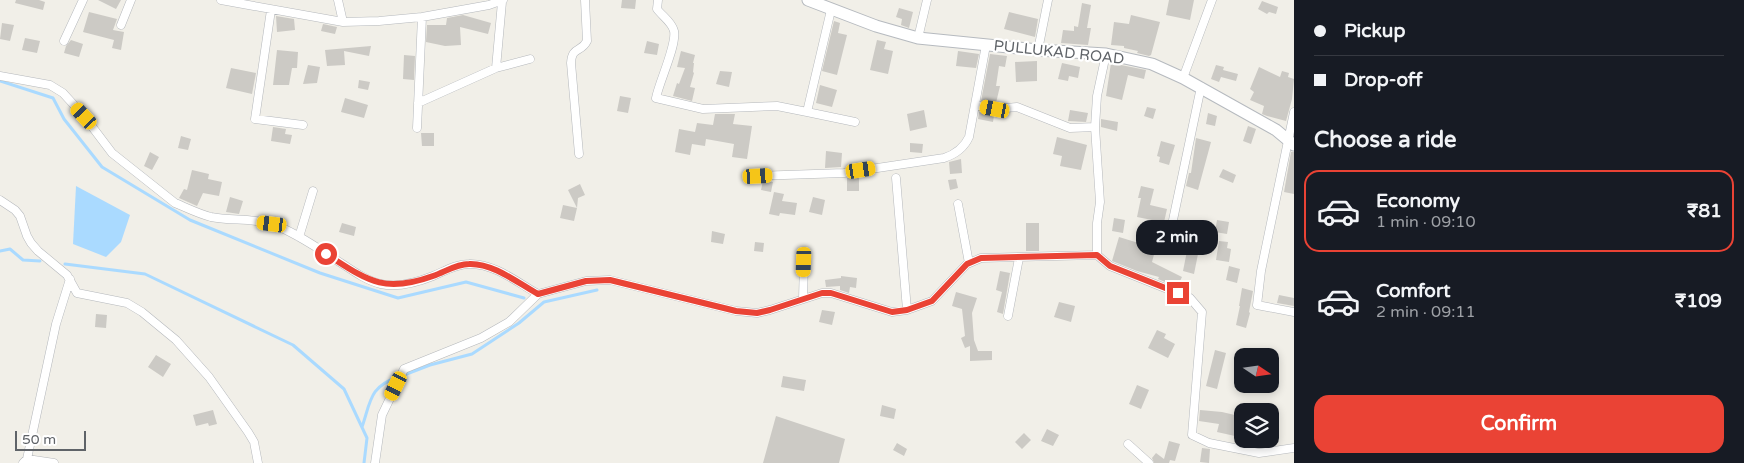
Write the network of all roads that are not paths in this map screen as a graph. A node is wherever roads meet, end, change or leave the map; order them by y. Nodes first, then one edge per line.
1 (83, 0) edge
2 (131, 0) edge
3 (221, 0) edge
4 (338, 0) edge
5 (585, 0) edge
6 (658, 0) edge
7 (808, 0) edge
8 (927, 0) edge
9 (1048, 0) edge
10 (1212, 0) edge
11 (503, 1) edge
12 (271, 10) junction
13 (831, 10) junction
14 (422, 17) junction
15 (343, 22) junction
16 (122, 25) dead end
17 (918, 38) junction
18 (64, 41) dead end
19 (986, 45) junction
20 (1038, 50) junction
21 (1106, 54) junction
22 (530, 59) dead end
23 (496, 68) junction
24 (0, 76) edge
25 (1183, 78) junction
26 (1201, 88) junction
27 (418, 103) junction
28 (975, 105) junction
29 (807, 112) junction
30 (1294, 112) edge
31 (855, 122) dead end
32 (303, 125) dead end
33 (1095, 127) junction
34 (417, 128) dead end
35 (1291, 142) edge
36 (578, 154) dead end
37 (758, 176) dead end
38 (896, 178) dead end
39 (313, 191) dead end
40 (0, 200) edge
41 (958, 204) dead end
42 (1173, 220) dead end
43 (299, 236) junction
44 (1097, 255) junction
45 (1018, 258) junction
46 (804, 262) dead end
47 (969, 262) junction
48 (70, 279) junction
49 (538, 294) junction
50 (803, 299) junction
51 (907, 310) junction
52 (1294, 312) edge
53 (1008, 316) dead end
54 (1128, 444) dead end
55 (1294, 448) edge
56 (25, 461) edge
57 (54, 463) edge
58 (258, 463) edge
59 (374, 463) edge
60 (1149, 463) edge

1 - 18 street
2 - 16 street
3 - 12 street
4 - 15 street
5 - 36 street
6 - 29 street
7 - 13 street, PULLUKAD ROAD
8 - 17 street
9 - 20 street
10 - 25 street
11 - 14 street
11 - 23 street
12 - 15 street
12 - 32 street
13 - 17 street, PULLUKAD ROAD
13 - 29 street
14 - 15 street
14 - 27 street
17 - 19 street, PULLUKAD ROAD
19 - 20 street, PULLUKAD ROAD
19 - 28 street
20 - 21 street, PULLUKAD ROAD
21 - 25 street, PULLUKAD ROAD
21 - 33 street
22 - 23 street
23 - 27 street
24 - 43 street
25 - 26 street, PULLUKAD ROAD
26 - 35 street, PULLUKAD ROAD
26 - 42 street
27 - 34 street
28 - 33 street
28 - 37 street
29 - 31 street
30 - 35 street
33 - 44 street
35 - 52 street
38 - 51 street
39 - 43 street
40 - 48 street
41 - 47 street
43 - 49 street
44 - 45 street
44 - 55 street
45 - 47 street
45 - 53 street
46 - 50 street
47 - 51 street
48 - 56 street
48 - 58 street
49 - 50 street
49 - 59 street
50 - 51 street
54 - 60 street
56 - 57 street

